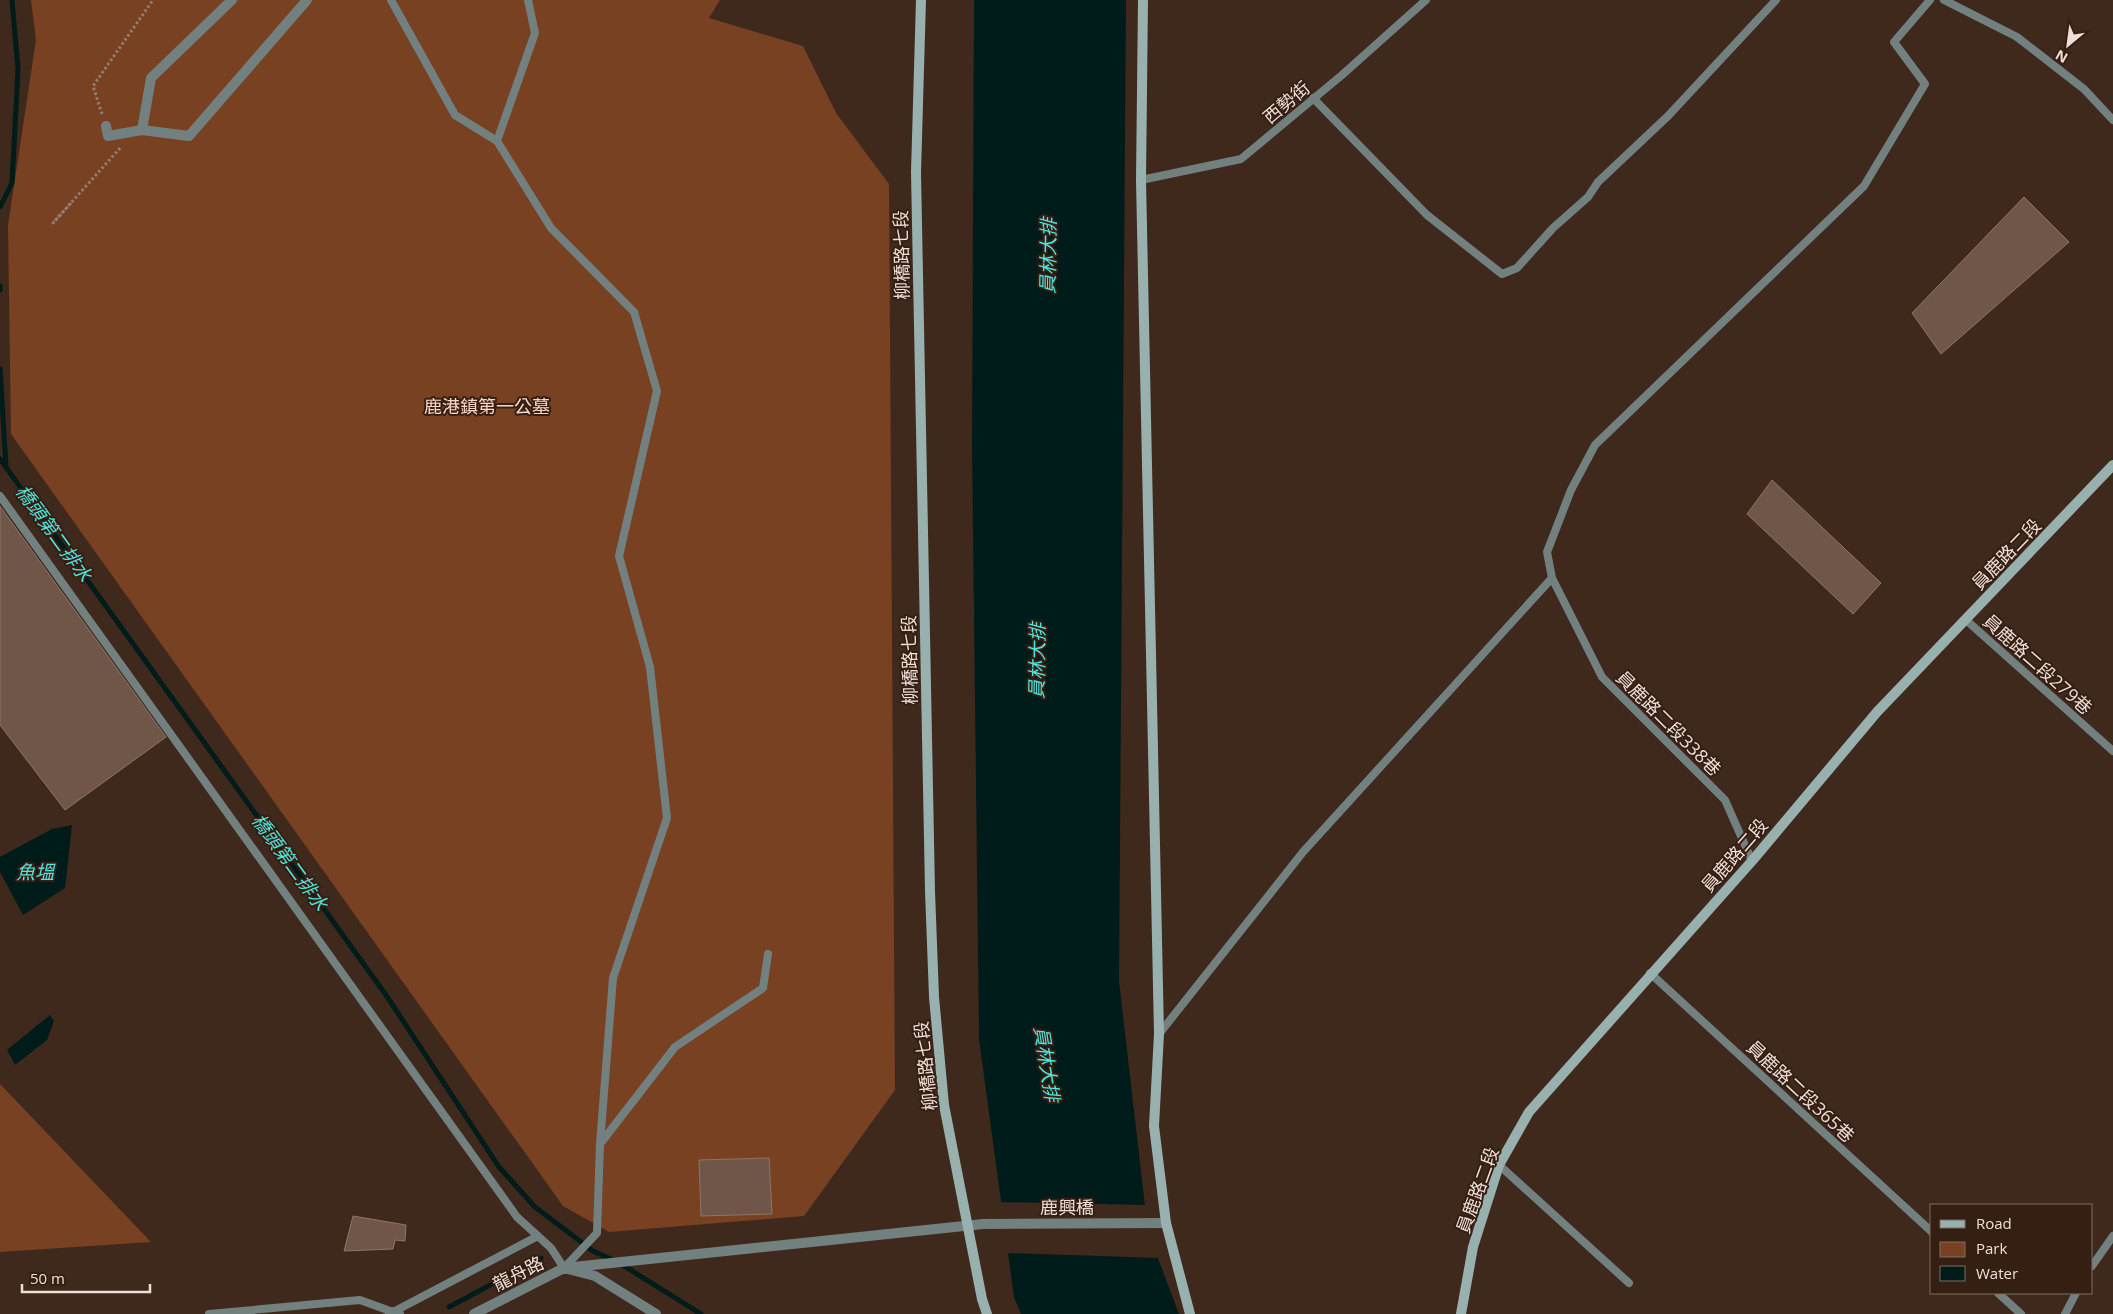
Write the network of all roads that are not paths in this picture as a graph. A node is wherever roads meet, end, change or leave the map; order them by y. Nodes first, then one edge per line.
1 (232, 0) edge
2 (307, 0) edge
3 (391, 0) edge
4 (528, 0) edge
5 (921, 0) edge
6 (1143, 0) edge
7 (1426, 0) edge
8 (1776, 0) edge
9 (1930, 0) edge
10 (1944, 0) edge
11 (1313, 98) junction
12 (2113, 120) edge
13 (138, 130) junction
14 (107, 131) road end
15 (497, 141) junction
16 (1141, 180) junction
17 (2113, 465) edge
18 (0, 496) edge
19 (1552, 578) junction
20 (1966, 620) junction
21 (2113, 751) edge
22 (1752, 860) junction
23 (768, 954) dead end
24 (1650, 973) junction
25 (1159, 1034) junction
26 (600, 1144) junction
27 (1500, 1165) junction
28 (1166, 1223) junction
29 (968, 1225) junction
30 (1930, 1230) edge
31 (538, 1236) junction
32 (2113, 1236) edge
33 (2093, 1265) edge
34 (564, 1268) junction
35 (1629, 1283) dead end
36 (1999, 1294) edge
37 (2075, 1294) edge
38 (394, 1313) edge
39 (209, 1314) edge
40 (474, 1314) edge
41 (656, 1314) edge
42 (987, 1314) edge
43 (1190, 1314) edge
44 (1461, 1314) edge
45 (2021, 1314) edge
46 (2065, 1314) edge

1 - 13 street
2 - 13 street
3 - 15 lane
4 - 15 lane
5 - 29 main road, 柳橋路七段
6 - 16 main road
7 - 11 lane, 西勢街
8 - 11 lane
9 - 19 lane, 員鹿路二段338巷
10 - 12 lane
11 - 16 lane, 西勢街
13 - 14 street
15 - 26 lane
16 - 25 main road
17 - 20 main road, 員鹿路二段
18 - 31 lane
19 - 22 lane, 員鹿路二段338巷
19 - 25 lane
20 - 21 lane, 員鹿路二段279巷
20 - 22 main road, 員鹿路二段
22 - 24 main road, 員鹿路二段
23 - 26 lane
24 - 27 main road, 員鹿路二段
24 - 30 lane, 員鹿路二段365巷
25 - 28 main road
26 - 34 lane
27 - 35 lane
27 - 44 main road, 員鹿路二段
28 - 29 street, 鹿興橋
28 - 43 main road
29 - 34 street, 鹿興橋
29 - 42 main road, 柳橋路七段
31 - 34 lane
31 - 38 lane
32 - 33 lane
34 - 40 street, 龍舟路
34 - 41 street, 龍舟路
36 - 45 lane
37 - 46 lane
38 - 39 lane

